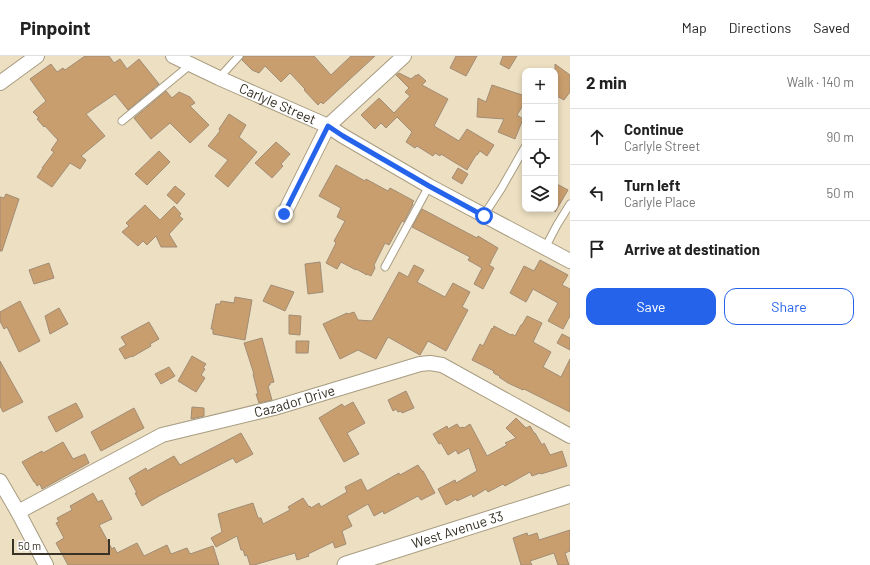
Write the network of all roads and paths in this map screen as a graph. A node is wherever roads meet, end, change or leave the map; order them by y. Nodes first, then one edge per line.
1 (37, 56) edge
2 (173, 56) edge
3 (239, 56) edge
4 (404, 56) edge
5 (190, 65) junction
6 (219, 78) junction
7 (0, 83) edge
8 (122, 121) dead end
9 (328, 126) junction
10 (522, 152) edge
11 (429, 186) junction
12 (570, 204) edge
13 (284, 214) dead end
14 (484, 216) junction
15 (545, 248) junction
16 (570, 261) edge
17 (385, 267) dead end
18 (570, 436) edge
19 (0, 481) edge
20 (570, 494) edge
21 (18, 512) junction
22 (46, 565) edge
23 (346, 565) edge

1 - 7 street
2 - 5 street, Carlyle Street
3 - 6 lane
4 - 9 street
5 - 6 street, Carlyle Street
5 - 8 lane
6 - 9 street, Carlyle Street
9 - 11 street, Carlyle Street
9 - 13 street
10 - 14 lane
11 - 14 street, Carlyle Street
11 - 17 lane
12 - 15 lane
14 - 15 street, Carlyle Street
15 - 16 street, Carlyle Street
18 - 21 street, Cazador Drive
19 - 21 street
20 - 23 street, West Avenue 33
21 - 22 street

